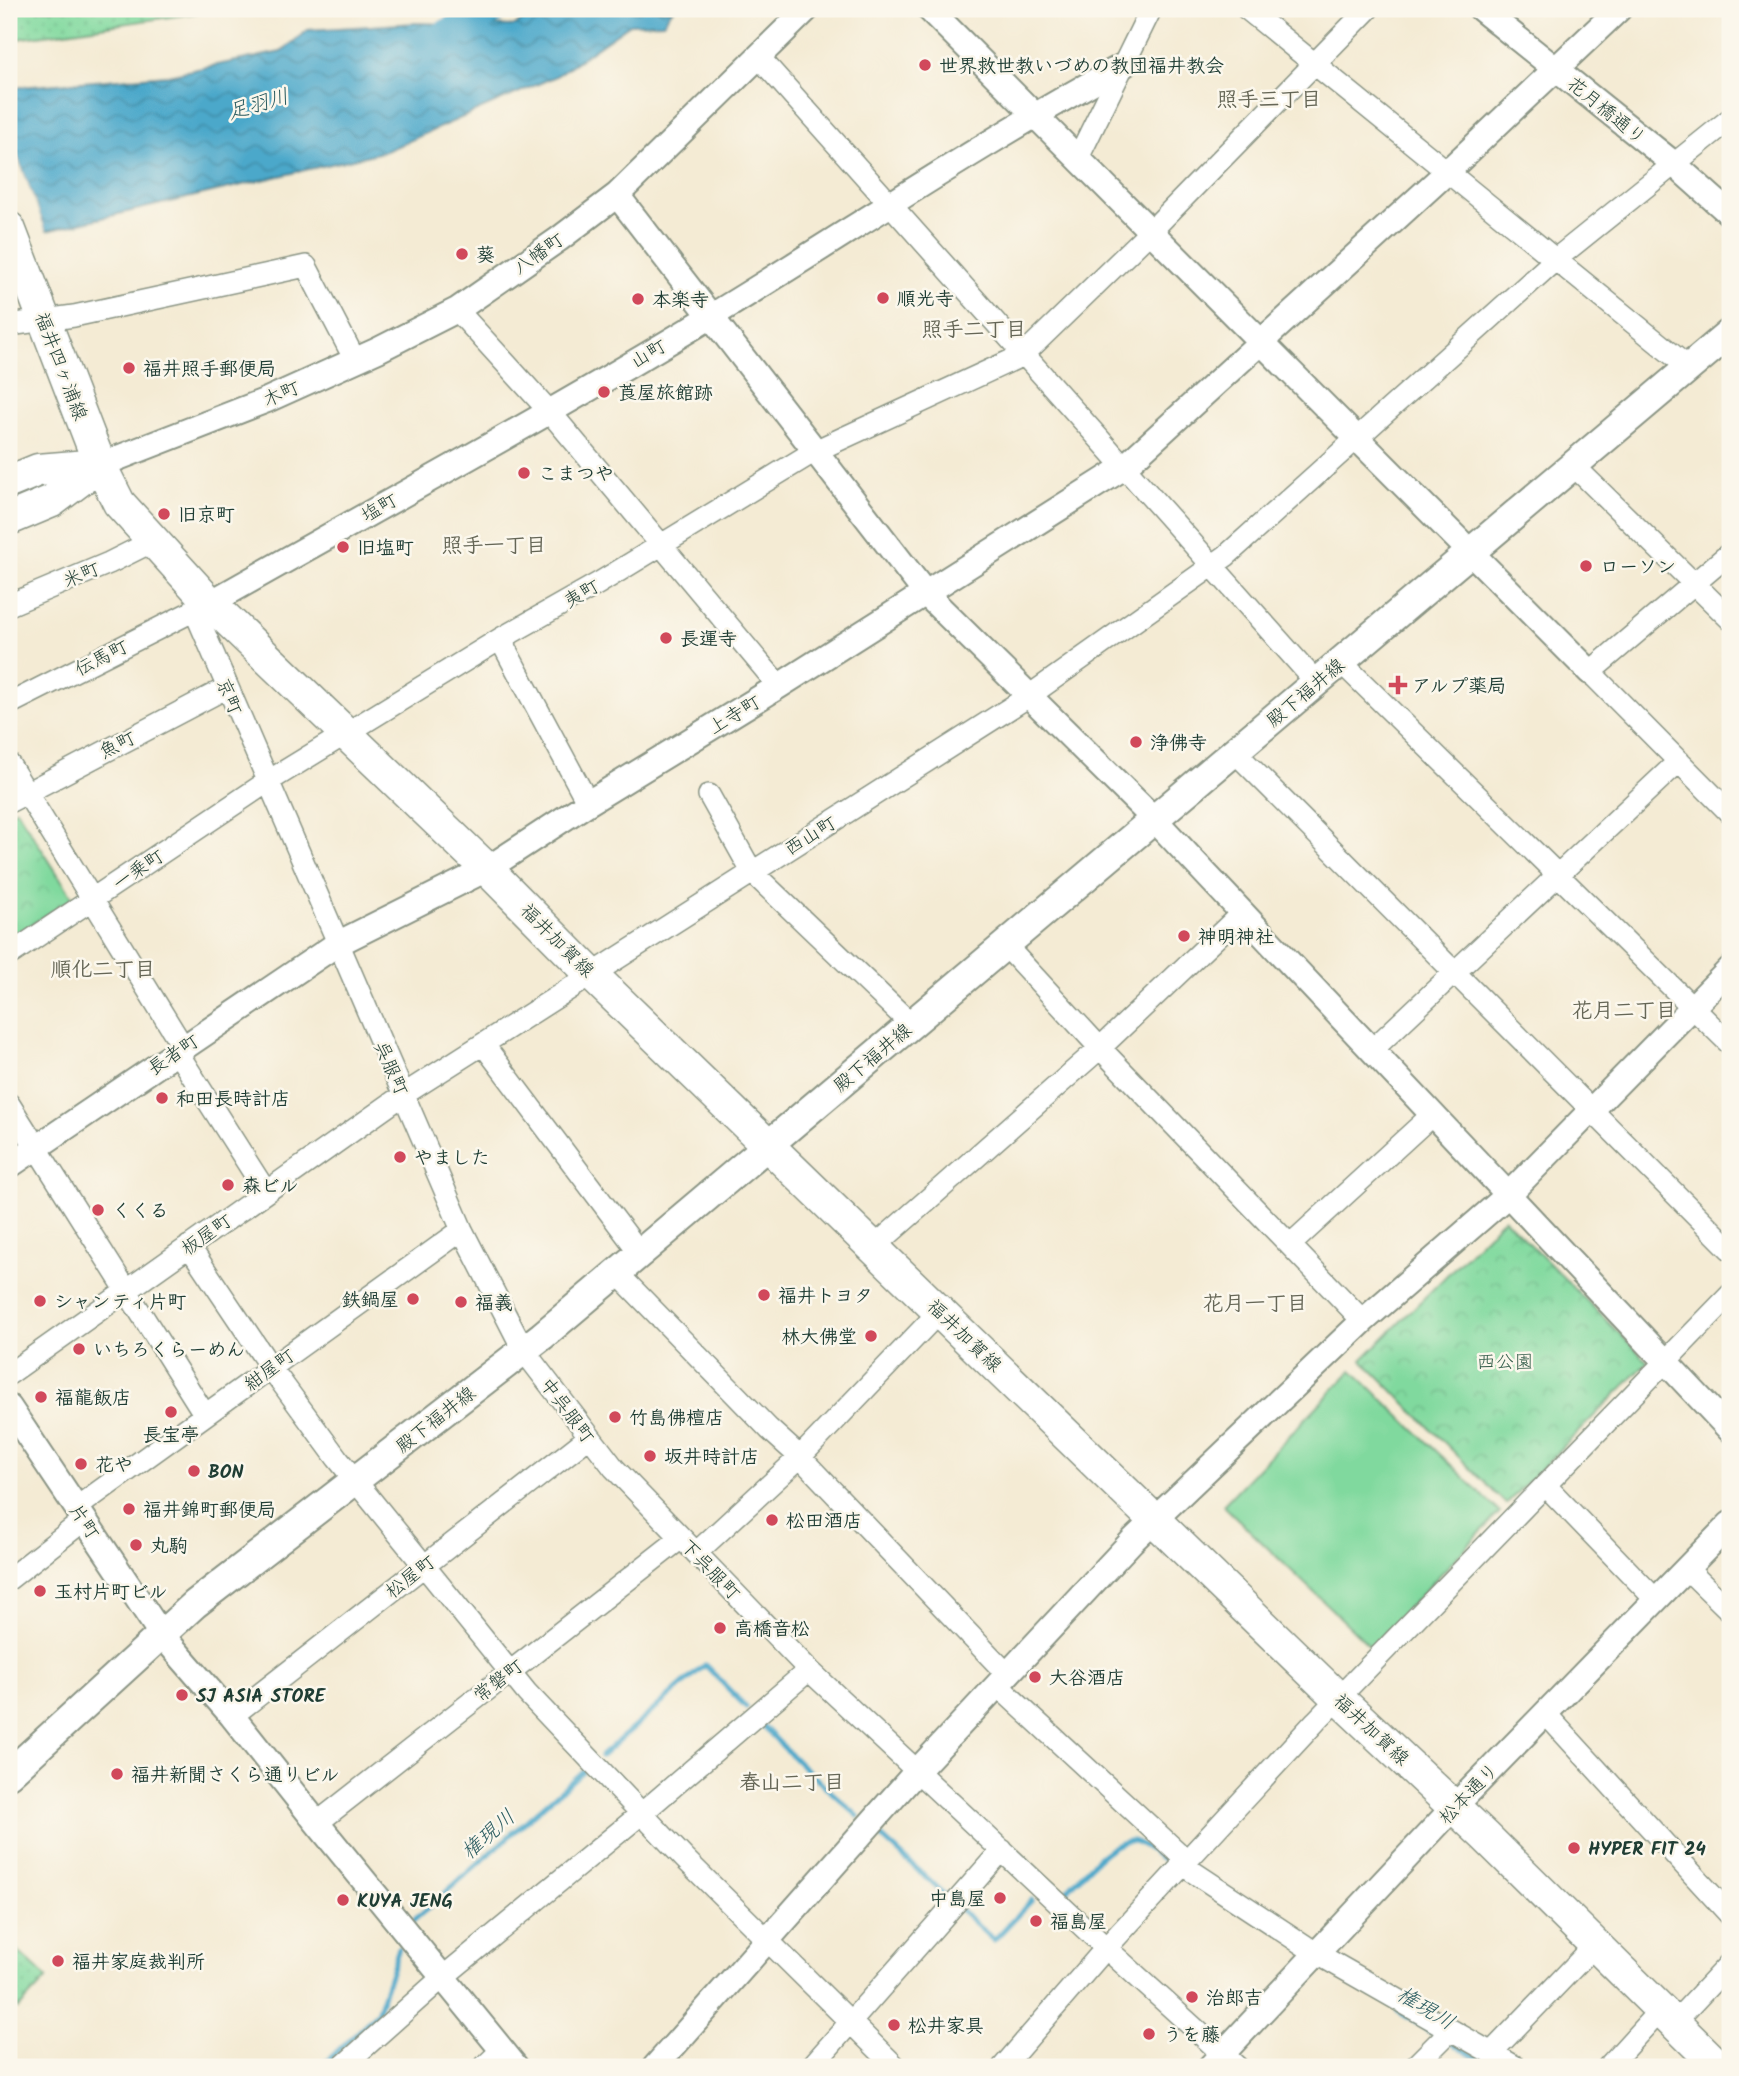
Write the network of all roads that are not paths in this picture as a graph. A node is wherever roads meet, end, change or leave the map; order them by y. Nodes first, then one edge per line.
1 (807, 9) edge
2 (929, 9) edge
3 (1151, 9) edge
4 (1247, 9) edge
5 (1368, 9) edge
6 (1481, 9) edge
7 (1619, 9) edge
8 (758, 57) junction
9 (1124, 65) junction
10 (1315, 65) junction
11 (1555, 69) junction
12 (1034, 114) junction
13 (1730, 119) edge
14 (1078, 158) junction
15 (1674, 164) junction
16 (1447, 172) junction
17 (617, 195) junction
18 (889, 205) junction
19 (1730, 214) edge
20 (9, 228) edge
21 (1151, 231) junction
22 (1556, 259) junction
23 (457, 310) junction
24 (42, 315) junction
25 (711, 316) junction
26 (9, 325) edge
27 (1730, 333) edge
28 (1260, 341) junction
29 (1023, 355) junction
30 (355, 360) junction
31 (1689, 368) junction
32 (550, 412) junction
33 (1358, 439) junction
34 (815, 451) junction
35 (100, 465) junction
36 (1573, 465) junction
37 (1123, 468) junction
38 (9, 482) edge
39 (9, 519) edge
40 (153, 541) junction
41 (660, 544) junction
42 (1471, 552) junction
43 (1730, 553) edge
44 (1210, 566) junction
45 (1695, 584) junction
46 (926, 594) junction
47 (9, 605) edge
48 (202, 606) junction
49 (1730, 619) edge
50 (500, 639) junction
51 (1341, 662) junction
52 (1590, 672) junction
53 (1316, 682) junction
54 (779, 686) junction
55 (226, 688) junction
56 (1029, 696) junction
57 (9, 704) edge
58 (345, 734) junction
59 (1234, 751) junction
60 (1679, 761) junction
61 (9, 764) edge
62 (267, 782) junction
63 (709, 796) dead end
64 (17, 797) edge
65 (588, 803) junction
66 (1730, 813) edge
67 (1154, 819) junction
68 (487, 869) junction
69 (752, 872) junction
70 (1558, 875) junction
71 (92, 900) junction
72 (1242, 913) junction
73 (337, 944) junction
74 (1005, 945) junction
75 (9, 955) edge
76 (1730, 969) edge
77 (1454, 973) junction
78 (591, 974) junction
79 (1693, 1008) junction
80 (911, 1024) junction
81 (483, 1044) junction
82 (1730, 1044) edge
83 (1100, 1048) junction
84 (180, 1050) junction
85 (1372, 1050) junction
86 (403, 1094) junction
87 (9, 1104) edge
88 (1591, 1111) junction
89 (1433, 1114) junction
90 (769, 1144) junction
91 (37, 1147) junction
92 (9, 1166) edge
93 (266, 1192) junction
94 (1508, 1195) junction
95 (462, 1230) junction
96 (1290, 1245) junction
97 (189, 1246) junction
98 (874, 1247) junction
99 (1730, 1249) edge
100 (640, 1253) junction
101 (617, 1273) junction
102 (126, 1291) junction
103 (1730, 1295) edge
104 (940, 1311) junction
105 (1363, 1321) junction
106 (524, 1351) junction
107 (1665, 1361) junction
108 (271, 1368) junction
109 (9, 1374) edge
110 (9, 1406) edge
111 (205, 1415) junction
112 (1730, 1430) edge
113 (589, 1437) junction
114 (800, 1457) junction
115 (614, 1468) joint
116 (355, 1481) junction
117 (1546, 1486) junction
118 (80, 1514) junction
119 (1155, 1519) junction
120 (1730, 1524) edge
121 (681, 1538) junction
122 (696, 1553) junction
123 (424, 1565) junction
124 (1687, 1569) junction
125 (9, 1579) edge
126 (1656, 1600) junction
127 (1730, 1611) edge
128 (161, 1634) junction
129 (809, 1670) junction
130 (509, 1672) junction
131 (1002, 1679) junction
132 (1338, 1698) junction
133 (1545, 1713) junction
134 (232, 1716) junction
135 (918, 1771) junction
136 (9, 1774) edge
137 (1454, 1807) junction
138 (641, 1814) junction
139 (317, 1823) junction
140 (1002, 1850) junction
141 (1184, 1862) junction
142 (1730, 1915) edge
143 (768, 1941) junction
144 (1595, 1945) junction
145 (1105, 1948) junction
146 (1316, 1953) junction
147 (1730, 1963) edge
148 (443, 1977) junction
149 (1667, 2017) junction
150 (850, 2022) junction
151 (1443, 2037) junction
152 (1491, 2053) junction
153 (509, 2059) edge
154 (1222, 2063) edge
155 (342, 2067) edge
156 (484, 2067) edge
157 (655, 2067) edge
158 (811, 2067) edge
159 (896, 2067) edge
160 (1003, 2067) edge
161 (1414, 2067) edge
162 (1516, 2067) edge
163 (1608, 2067) edge
164 (1719, 2067) edge

1 - 8 street, 八幡町
2 - 12 street
3 - 9 street
4 - 10 street
5 - 10 street, 夷町
6 - 11 street, 花月橋通り
7 - 11 street, 上寺町
8 - 17 street, 八幡町
8 - 18 street
9 - 12 street, 山町
9 - 14 street
10 - 16 street
10 - 21 street, 夷町
11 - 15 street, 花月橋通り
11 - 16 street, 上寺町
12 - 14 street
12 - 18 street, 山町
13 - 15 street, 西山町
14 - 21 street
15 - 19 street, 花月橋通り
15 - 22 street, 西山町
16 - 22 street
16 - 28 street, 上寺町
17 - 23 street, 八幡町
17 - 25 street
18 - 25 street, 山町
18 - 29 street
20 - 24 main road, 福井四ヶ浦線
21 - 28 street
21 - 29 street, 夷町
22 - 31 street
22 - 33 street, 西山町
23 - 30 street, 木町
23 - 32 street
24 - 26 street
24 - 30 street
24 - 35 main road, 福井四ヶ浦線
25 - 32 street, 山町
25 - 34 street
27 - 31 main road, 殿下福井線
28 - 33 street
28 - 37 street, 上寺町
29 - 34 street, 夷町
29 - 37 street
30 - 35 street, 木町
31 - 36 main road, 殿下福井線
32 - 41 street
32 - 48 street, 塩町
33 - 42 street
33 - 44 street, 西山町
34 - 41 street, 夷町
34 - 46 street
35 - 38 main road
35 - 39 main road
35 - 40 main road, 京町
36 - 42 main road, 殿下福井線
36 - 45 street
37 - 44 street
37 - 46 street, 上寺町
40 - 47 street, 米町
40 - 48 main road, 京町
41 - 50 street, 夷町
41 - 54 street
42 - 51 main road, 殿下福井線
42 - 52 street
43 - 45 street
44 - 53 street
44 - 56 street, 西山町
45 - 49 street
45 - 52 street
46 - 54 street, 上寺町
46 - 56 street
48 - 55 street, 京町
48 - 57 street, 伝馬町
48 - 58 main road, 福井加賀線
50 - 58 street, 夷町
50 - 65 street
51 - 53 main road, 殿下福井線
51 - 70 street
52 - 60 street
53 - 59 main road, 殿下福井線
54 - 65 street, 上寺町
55 - 62 street, 京町
55 - 64 street, 魚町
56 - 67 street
56 - 69 street, 西山町
58 - 62 street, 一乗町
58 - 68 main road, 福井加賀線
59 - 67 main road, 殿下福井線
59 - 77 street
60 - 66 street
60 - 70 street
61 - 64 street
62 - 71 street, 一乗町
62 - 73 street, 呉服町
63 - 69 street
64 - 71 street
65 - 68 street, 上寺町
67 - 72 street
67 - 74 main road, 殿下福井線
68 - 73 street, 上寺町
68 - 78 main road, 福井加賀線
69 - 78 street, 西山町
69 - 80 street
70 - 77 street
70 - 79 street
71 - 75 street, 一乗町
71 - 84 street
72 - 83 street
72 - 85 street
73 - 84 street, 長者町
73 - 86 street, 呉服町
74 - 80 main road, 殿下福井線
74 - 83 street
76 - 79 street
77 - 85 street
77 - 88 street
78 - 81 street, 西山町
78 - 90 main road, 福井加賀線
79 - 82 street
79 - 88 street
80 - 90 main road, 殿下福井線
81 - 86 street, 西山町
81 - 100 street
83 - 96 street
83 - 98 street
84 - 91 street, 長者町
84 - 93 street
85 - 89 street
86 - 93 street, 板屋町
86 - 95 street, 呉服町
87 - 91 street
88 - 94 street
88 - 99 street
89 - 94 street
89 - 96 street
90 - 98 main road, 福井加賀線
90 - 100 main road, 殿下福井線
91 - 92 street, 長者町
91 - 102 street
93 - 97 street, 板屋町
94 - 105 street
94 - 107 street
95 - 106 street, 呉服町
95 - 108 street, 紺屋町
96 - 105 street
97 - 102 street, 板屋町
97 - 108 street
98 - 104 main road, 福井加賀線
100 - 101 main road, 殿下福井線
101 - 106 main road, 殿下福井線
101 - 114 street
102 - 109 street, 板屋町
102 - 111 street
103 - 107 street
104 - 114 street
104 - 119 main road, 福井加賀線
105 - 119 street
106 - 113 street, 中呉服町
106 - 116 main road, 殿下福井線
107 - 112 street
107 - 117 street
108 - 111 street, 紺屋町
108 - 116 street
110 - 118 street, 片町
111 - 118 street, 紺屋町
113 - 115 street, 中呉服町
113 - 123 street, 松屋町
114 - 122 street
114 - 131 street
115 - 121 street, 下呉服町
116 - 123 street
116 - 128 main road, 殿下福井線
117 - 126 street
117 - 132 street
118 - 125 street, 紺屋町
118 - 128 street, 片町
119 - 131 street
119 - 132 main road, 福井加賀線
120 - 124 street, 松本通り
121 - 122 street, 下呉服町
121 - 130 street, 常磐町
122 - 129 street, 下呉服町
123 - 130 street
123 - 134 street, 松屋町
124 - 126 street, 松本通り
124 - 127 street
126 - 133 street, 松本通り
128 - 134 street, 片町
128 - 136 main road, 殿下福井線
129 - 135 street, 下呉服町
129 - 138 street
130 - 138 street
130 - 139 street, 常磐町
131 - 135 street
131 - 141 street
132 - 137 main road, 福井加賀線
132 - 141 street
133 - 137 street, 松本通り
133 - 142 street
134 - 139 street, 片町
135 - 140 street, 下呉服町
135 - 143 street
137 - 144 main road, 福井加賀線
137 - 146 street, 松本通り
138 - 143 street
138 - 148 street
139 - 148 street, 片町
140 - 145 street, 下呉服町
140 - 150 street
141 - 145 street
141 - 146 street
143 - 150 street
143 - 157 street
144 - 149 main road, 福井加賀線
144 - 152 street
145 - 154 street, 下呉服町
145 - 160 street
146 - 151 street
146 - 154 street, 松本通り
147 - 149 street
148 - 153 street, 片町
148 - 155 street
149 - 163 street
149 - 164 main road, 福井加賀線
150 - 158 street
150 - 159 street
151 - 152 street
151 - 161 street
152 - 162 street
153 - 156 street

